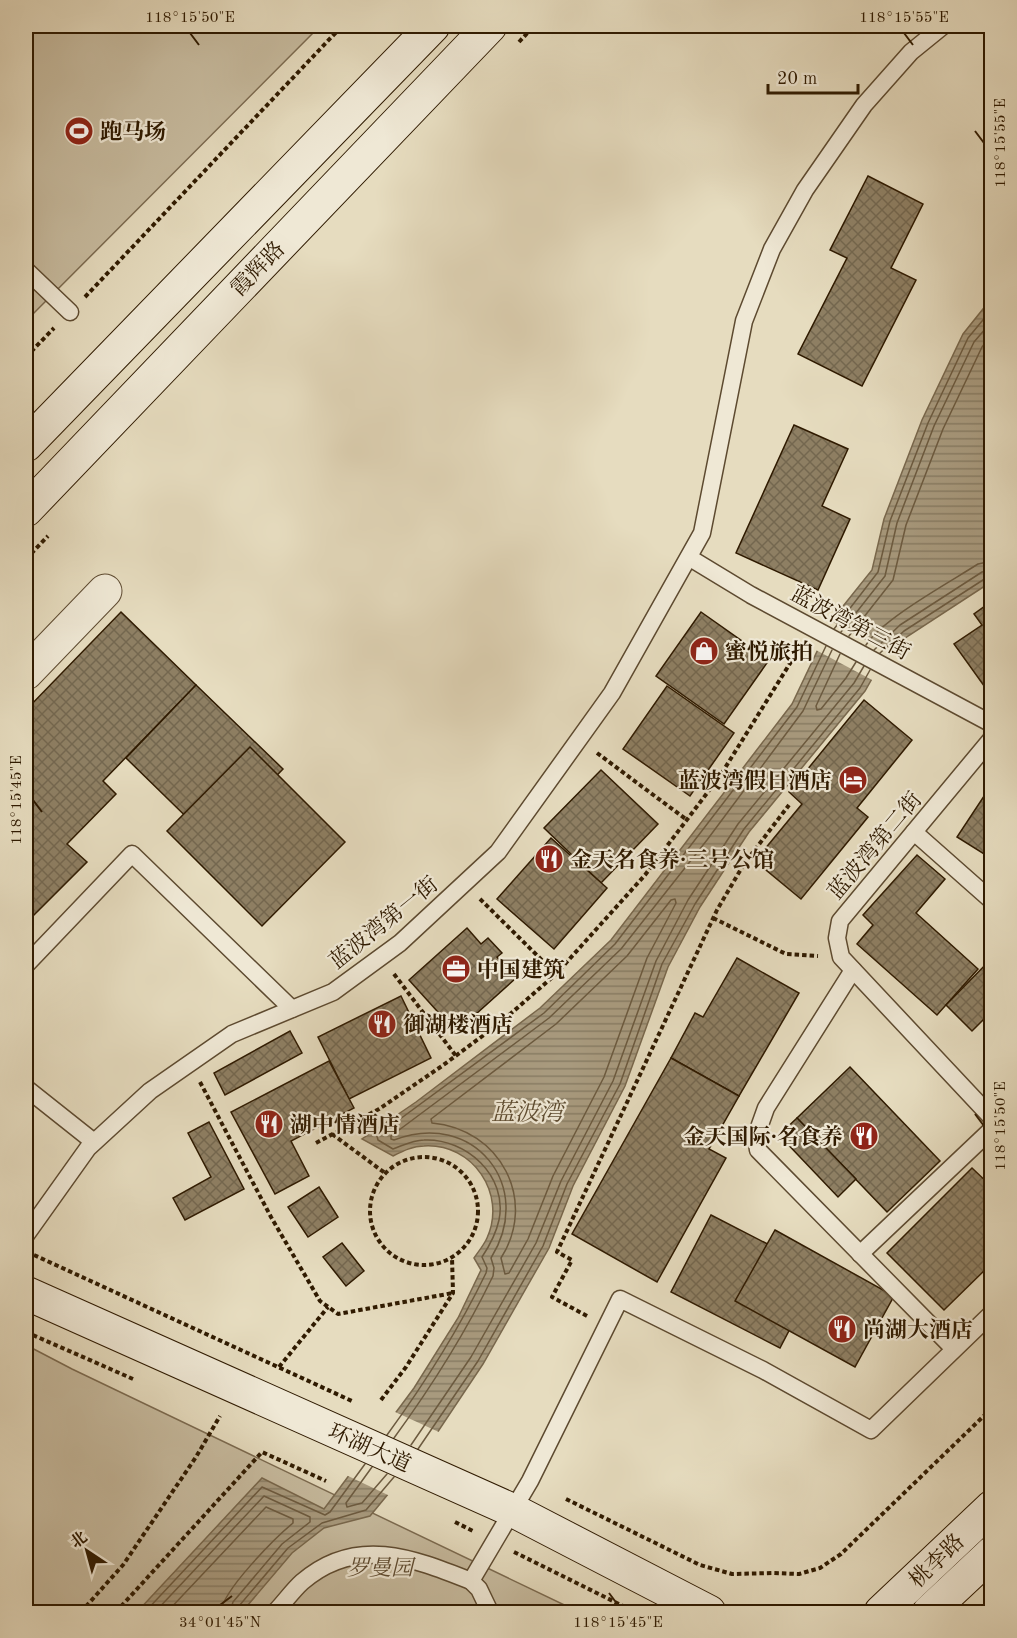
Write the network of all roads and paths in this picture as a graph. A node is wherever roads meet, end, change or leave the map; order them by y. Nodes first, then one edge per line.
1 (342, 26) edge
2 (433, 26) edge
3 (490, 26) edge
4 (943, 26) edge
5 (26, 270) edge
6 (70, 312) junction
7 (26, 357) edge
8 (26, 445) edge
9 (26, 510) edge
10 (690, 558) junction
11 (105, 591) dead end
12 (794, 657) dead end
13 (26, 673) edge
14 (992, 724) edge
15 (992, 738) edge
16 (579, 740) junction
17 (789, 805) dead end
18 (687, 820) junction
19 (914, 832) junction
20 (464, 884) junction
21 (992, 901) edge
22 (713, 918) junction
23 (381, 957) junction
24 (841, 957) junction
25 (26, 965) edge
26 (853, 970) junction
27 (556, 974) junction
28 (292, 1009) junction
29 (456, 1056) junction
30 (190, 1063) junction
31 (26, 1088) edge
32 (992, 1118) edge
33 (992, 1129) edge
34 (332, 1134) junction
35 (94, 1142) junction
36 (316, 1143) dead end
37 (385, 1173) junction
38 (26, 1235) edge
39 (860, 1254) junction
40 (452, 1257) junction
41 (26, 1293) edge
42 (453, 1293) junction
43 (328, 1307) junction
44 (992, 1313) edge
45 (606, 1327) junction
46 (26, 1332) edge
47 (954, 1349) junction
48 (279, 1367) dead end
49 (134, 1379) dead end
50 (381, 1400) dead end
51 (992, 1408) edge
52 (209, 1412) dead end
53 (220, 1416) junction
54 (230, 1420) dead end
55 (326, 1482) dead end
56 (992, 1507) edge
57 (514, 1511) junction
58 (454, 1522) dead end
59 (495, 1542) junction
60 (992, 1553) edge
61 (772, 1573) dead end
62 (471, 1581) junction
63 (992, 1605) edge
64 (81, 1612) edge
65 (116, 1612) edge
66 (274, 1612) edge
67 (490, 1612) edge
68 (637, 1612) edge
69 (709, 1612) edge
70 (881, 1612) edge
71 (929, 1612) edge
72 (984, 1612) edge

1 - 6 path
2 - 8 street, 霞辉路
3 - 9 street, 霞辉路
4 - 10 lane, 蓝波湾第一街
5 - 6 lane
6 - 7 path
10 - 14 lane, 蓝波湾第三街
10 - 16 lane, 蓝波湾第一街
11 - 13 street
12 - 18 path
15 - 19 lane, 蓝波湾第二街
16 - 18 path
16 - 20 lane, 蓝波湾第一街
17 - 22 path
18 - 27 path
19 - 21 lane
19 - 24 lane, 蓝波湾第二街
20 - 23 lane, 蓝波湾第一街
20 - 27 path
22 - 24 path
22 - 45 path
23 - 28 lane, 蓝波湾第一街
23 - 29 path
24 - 26 lane
25 - 28 lane
26 - 32 lane
26 - 39 lane
27 - 29 path
28 - 30 lane, 蓝波湾第一街
29 - 34 path
30 - 35 lane, 蓝波湾第一街
30 - 43 path
31 - 35 lane
33 - 39 lane
34 - 36 path
34 - 37 path
35 - 38 lane, 蓝波湾第一街
37 - 40 path
37 - 40 path
39 - 47 lane
40 - 42 path
41 - 57 street, 环湖大道
42 - 43 path
42 - 50 path
43 - 48 path
44 - 47 lane
45 - 47 lane
45 - 57 lane
46 - 49 path
51 - 61 path
52 - 53 path
53 - 54 path
53 - 64 path
55 - 65 path
56 - 70 street, 桃李路
57 - 59 lane
57 - 69 street, 环湖大道
58 - 59 path
59 - 62 lane
59 - 68 path
60 - 71 street, 桃李路
62 - 66 lane
62 - 67 lane
63 - 72 path

